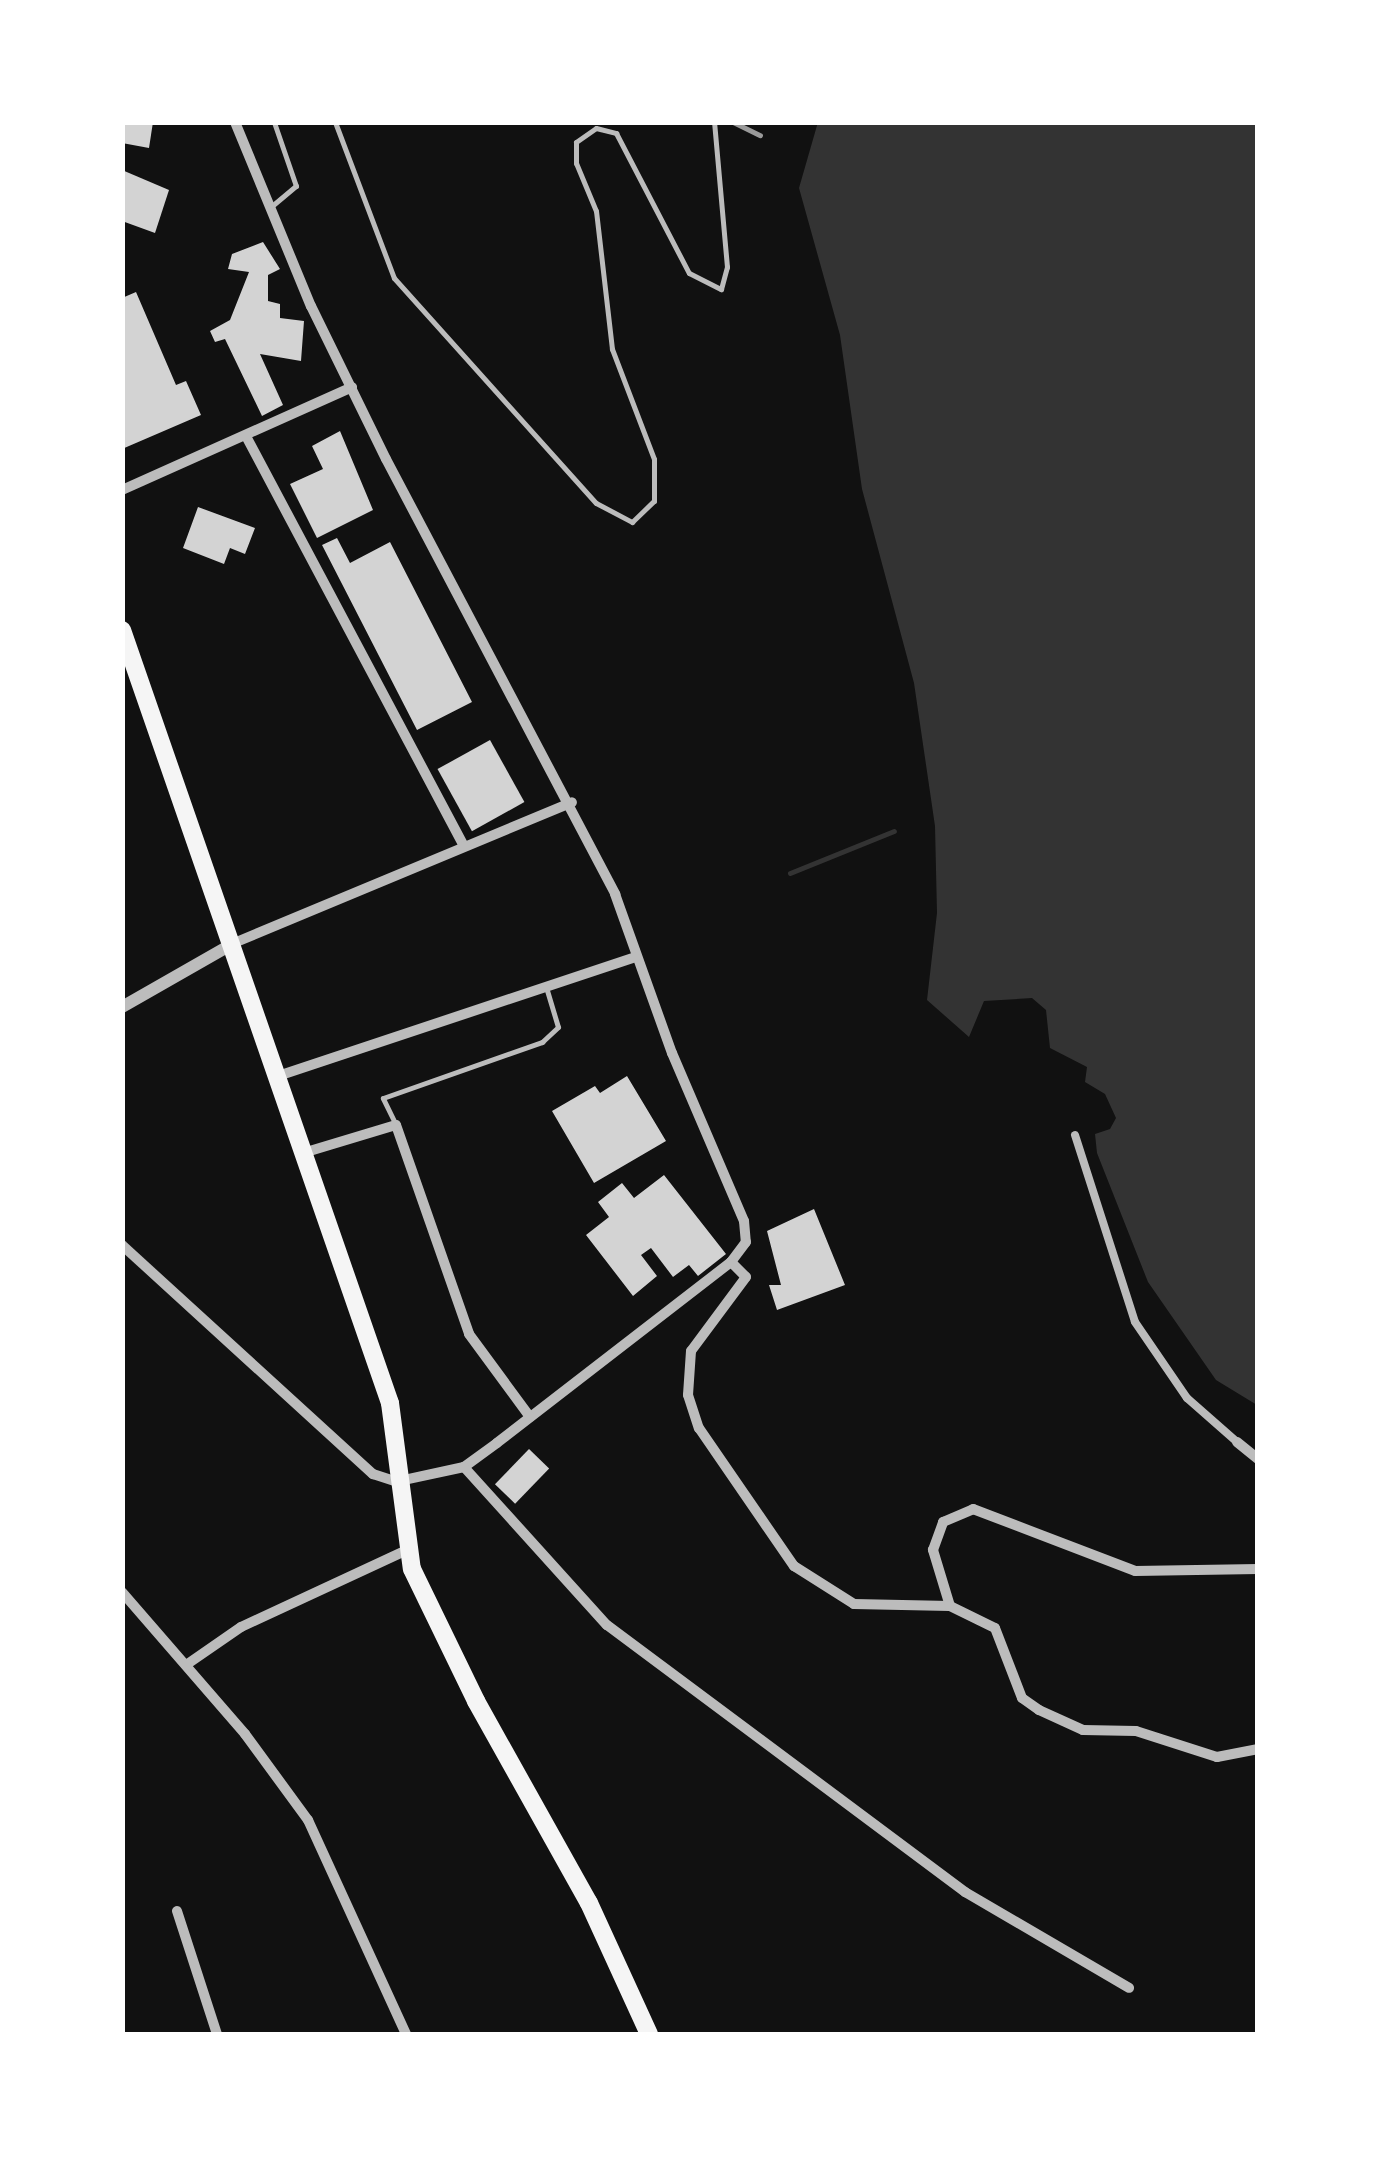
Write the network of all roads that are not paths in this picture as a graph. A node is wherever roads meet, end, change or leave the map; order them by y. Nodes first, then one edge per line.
1 (235, 122) edge
2 (274, 122) edge
3 (335, 122) edge
4 (714, 122) edge
5 (273, 205) junction
6 (352, 387) junction
7 (247, 438) junction
8 (122, 490) edge
9 (122, 630) edge
10 (572, 802) junction
11 (463, 845) junction
12 (234, 942) junction
13 (635, 957) junction
14 (545, 986) junction
15 (122, 1007) edge
16 (281, 1075) junction
17 (396, 1125) junction
18 (1075, 1134) dead end
19 (304, 1153) junction
20 (122, 1245) edge
21 (731, 1262) junction
22 (530, 1417) junction
23 (1237, 1442) joint
24 (1258, 1459) edge
25 (464, 1467) junction
26 (404, 1482) junction
27 (409, 1549) junction
28 (1258, 1569) edge
29 (122, 1592) edge
30 (950, 1606) junction
31 (186, 1666) junction
32 (1258, 1749) edge
33 (177, 1911) dead end
34 (1129, 1988) dead end
35 (217, 2034) edge
36 (406, 2034) edge
37 (649, 2034) edge

1 - 5 street
2 - 5 lane
3 - 4 lane
5 - 6 street
6 - 7 street
6 - 10 street
7 - 8 street
7 - 11 street
9 - 12 main road
10 - 11 street
10 - 13 street
11 - 12 street
12 - 15 street
12 - 16 main road
13 - 14 street
13 - 21 street
14 - 16 street
14 - 17 lane
16 - 19 main road
17 - 19 street
17 - 22 street
18 - 23 street
19 - 26 main road
20 - 26 street
21 - 22 street
21 - 30 street
22 - 25 street
23 - 24 street
25 - 26 street
25 - 34 street
26 - 27 main road
27 - 31 street
27 - 37 main road
28 - 30 street
29 - 31 street
30 - 32 street
31 - 36 street
33 - 35 street

